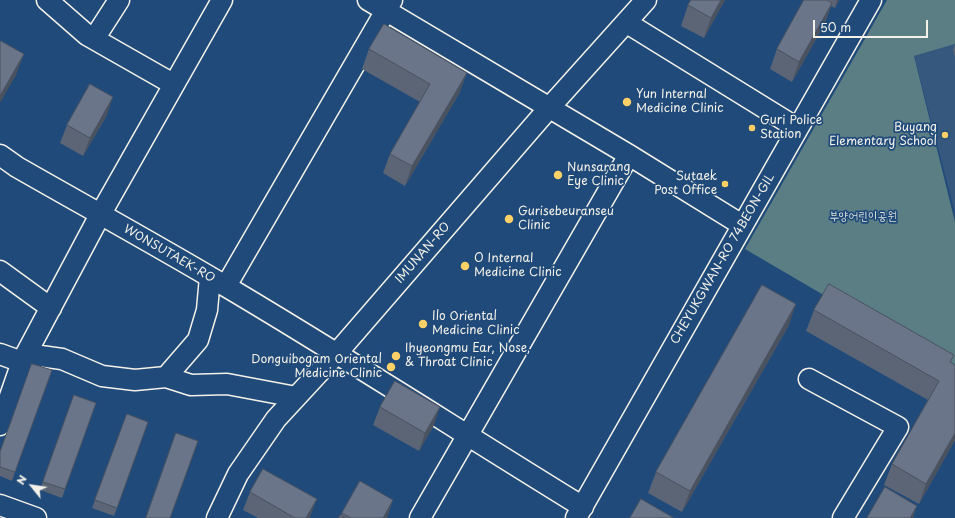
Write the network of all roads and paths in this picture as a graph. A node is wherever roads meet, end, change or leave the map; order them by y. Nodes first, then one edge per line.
1 (47, 0) edge
2 (119, 0) edge
3 (222, 0) edge
4 (368, 0) edge
5 (646, 0) edge
6 (871, 0) edge
7 (389, 5) edge
8 (627, 23) junction
9 (94, 39) junction
10 (173, 84) junction
11 (549, 108) junction
12 (797, 128) junction
13 (629, 155) junction
14 (1, 159) edge
15 (100, 214) junction
16 (742, 225) junction
17 (0, 271) edge
18 (218, 282) junction
19 (51, 308) junction
20 (337, 353) junction
21 (0, 354) edge
22 (24, 358) junction
23 (166, 377) junction
24 (809, 379) dead end
25 (296, 397) junction
26 (0, 425) edge
27 (468, 436) junction
28 (0, 505) edge
29 (580, 512) edge
30 (36, 518) edge
31 (217, 518) edge
32 (420, 518) edge
33 (843, 518) edge

1 - 9 street
2 - 9 street
3 - 10 street
4 - 7 street
5 - 8 street, IMUNAN-RO
6 - 12 street, CHEYUKGWAN-RO 74BEON-GIL
7 - 11 street
7 - 18 street
8 - 11 street, IMUNAN-RO
8 - 12 street
9 - 10 street
10 - 15 street
11 - 13 street
11 - 20 street, IMUNAN-RO
12 - 16 street, CHEYUKGWAN-RO 74BEON-GIL
13 - 16 street
13 - 27 street
14 - 15 street, WONSUTAEK-RO
15 - 18 street, WONSUTAEK-RO
15 - 19 street
16 - 29 street, CHEYUKGWAN-RO 74BEON-GIL
17 - 19 street
18 - 20 street, WONSUTAEK-RO
18 - 23 street
19 - 22 street
20 - 25 street, IMUNAN-RO
20 - 27 street, WONSUTAEK-RO
21 - 22 street
22 - 23 street
22 - 26 street
23 - 25 street
24 - 33 street
25 - 31 street, IMUNAN-RO
27 - 29 street, WONSUTAEK-RO
27 - 32 street
28 - 30 street

